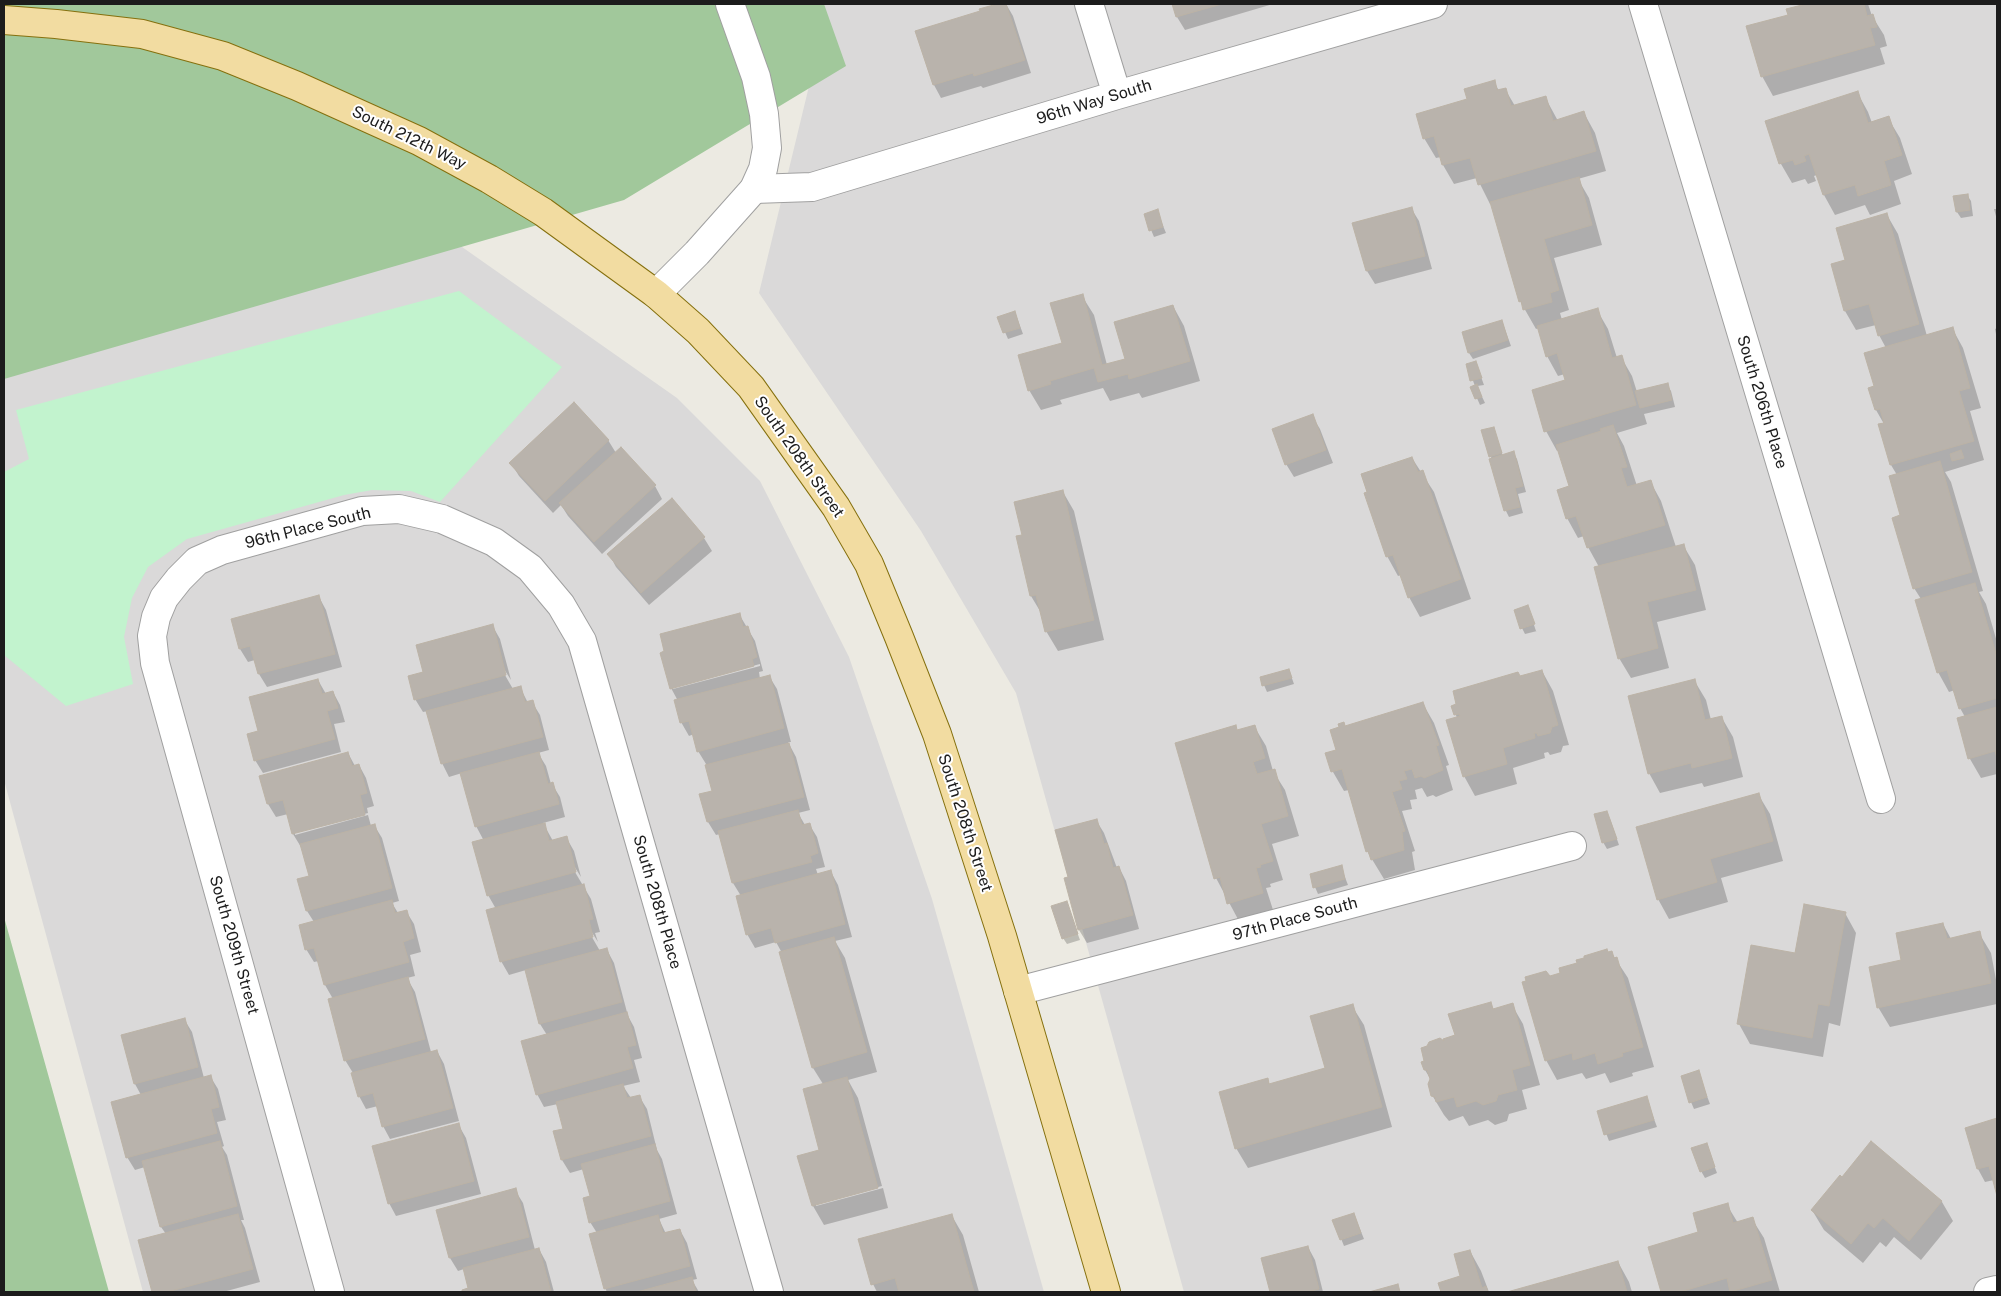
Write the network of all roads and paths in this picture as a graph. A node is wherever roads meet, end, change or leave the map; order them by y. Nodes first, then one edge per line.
1 (730, 4) edge
2 (1089, 4) edge
3 (1433, 4) edge
4 (1643, 4) edge
5 (4, 20) edge
6 (1117, 95) junction
7 (754, 190) junction
8 (656, 294) junction
9 (751, 387) joint
10 (494, 542) joint
11 (164, 598) joint
12 (1881, 799) dead end
13 (1572, 846) dead end
14 (1018, 991) junction
15 (1997, 1290) edge
16 (330, 1292) edge
17 (769, 1292) edge
18 (1106, 1292) edge
19 (1988, 1292) edge

1 - 7 street
2 - 6 street
3 - 6 street, 96th Way South
4 - 12 street, South 206th Place
5 - 8 main road, South 212th Way
6 - 7 street, 96th Way South
7 - 8 street
8 - 9 main road, South 212th Way
9 - 14 main road, South 208th Street
10 - 11 street, 96th Place South
10 - 17 street, South 208th Place
11 - 16 street, South 209th Street
13 - 14 street, 97th Place South
14 - 18 main road, South 208th Street
15 - 19 street

